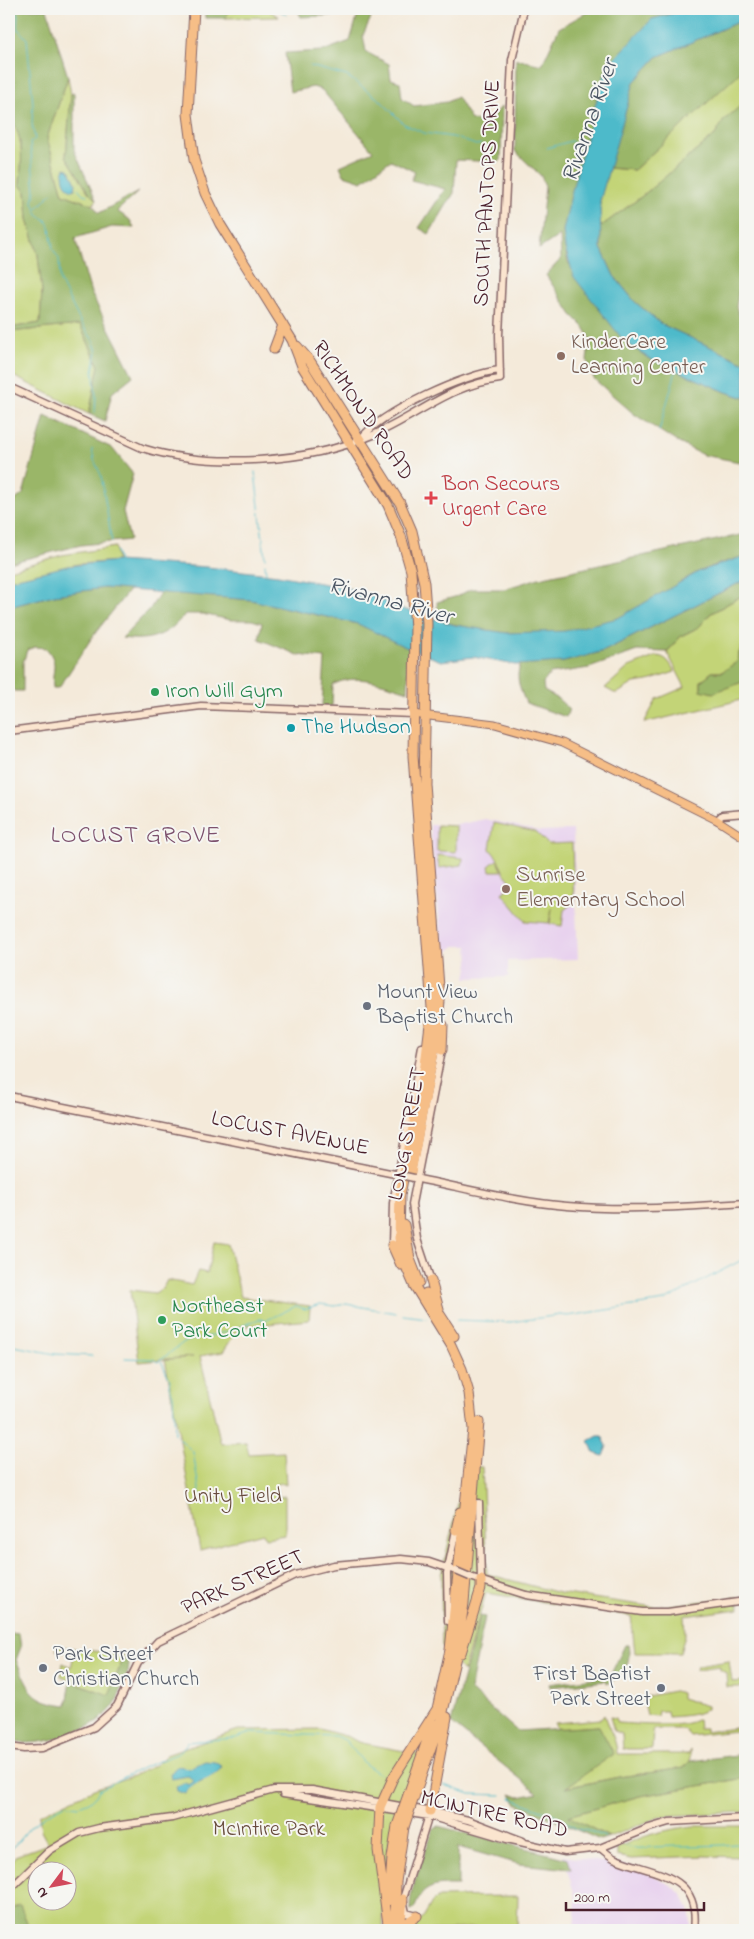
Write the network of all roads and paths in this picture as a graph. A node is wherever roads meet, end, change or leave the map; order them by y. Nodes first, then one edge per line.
1 (194, 9) edge
2 (524, 9) edge
3 (282, 325) junction
4 (294, 345) junction
5 (500, 370) junction
6 (9, 387) edge
7 (361, 439) junction
8 (350, 444) junction
9 (413, 714) junction
10 (424, 715) junction
11 (9, 731) edge
12 (745, 813) edge
13 (717, 820) junction
14 (745, 838) edge
15 (436, 985) junction
16 (422, 1047) joint
17 (442, 1050) joint
18 (9, 1096) edge
19 (399, 1174) junction
20 (415, 1178) junction
21 (745, 1203) edge
22 (392, 1245) joint
23 (432, 1282) joint
24 (414, 1286) junction
25 (440, 1315) junction
26 (477, 1463) junction
27 (469, 1475) junction
28 (478, 1503) joint
29 (456, 1530) joint
30 (447, 1568) junction
31 (481, 1580) junction
32 (745, 1601) edge
33 (448, 1621) joint
34 (450, 1650) junction
35 (452, 1676) junction
36 (449, 1689) junction
37 (437, 1709) junction
38 (9, 1747) edge
39 (411, 1796) junction
40 (381, 1805) junction
41 (430, 1814) junction
42 (745, 1818) edge
43 (401, 1827) junction
44 (600, 1848) junction
45 (9, 1890) edge
46 (403, 1899) junction
47 (417, 1916) joint
48 (392, 1927) edge
49 (402, 1930) edge
50 (694, 1930) edge

1 - 3 highway, RICHMOND ROAD
2 - 5 street, SOUTH PANTOPS DRIVE
3 - 4 highway, RICHMOND ROAD
3 - 4 highway
4 - 7 highway, RICHMOND ROAD
4 - 8 highway, RICHMOND ROAD
5 - 7 street
5 - 7 street, SOUTH PANTOPS DRIVE
6 - 8 street
7 - 8 street
7 - 10 highway, RICHMOND ROAD
8 - 9 highway, RICHMOND ROAD
9 - 10 main road
9 - 11 street
9 - 15 highway
10 - 13 main road
10 - 15 highway, RICHMOND ROAD
12 - 13 street
13 - 14 main road
15 - 16 highway
15 - 17 highway
15 - 24 highway
15 - 25 highway
16 - 19 street
17 - 20 street, LONG STREET
18 - 19 street, LOCUST AVENUE
19 - 20 street, LOCUST AVENUE, bridge
19 - 22 street
20 - 21 street, LOCUST AVENUE
20 - 23 street, LONG STREET
22 - 24 highway
23 - 25 highway
24 - 27 highway
25 - 26 highway
26 - 28 highway
26 - 35 highway
27 - 29 highway
27 - 34 highway
28 - 31 street
29 - 30 street
30 - 31 street, PARK STREET, bridge
30 - 33 street
30 - 38 street, PARK STREET
31 - 32 street, PARK STREET
31 - 35 highway
33 - 34 highway
34 - 37 highway
35 - 36 highway
36 - 39 highway
36 - 41 highway
37 - 39 highway
37 - 40 highway
39 - 43 highway, bridge
40 - 41 street, MCINTIRE ROAD
40 - 45 street, MCINTIRE ROAD
40 - 48 highway
41 - 44 street, MCINTIRE ROAD
41 - 46 street
42 - 44 street, MCINTIRE ROAD
43 - 48 highway
43 - 48 highway
44 - 50 street
46 - 47 street
46 - 49 highway
47 - 49 highway

